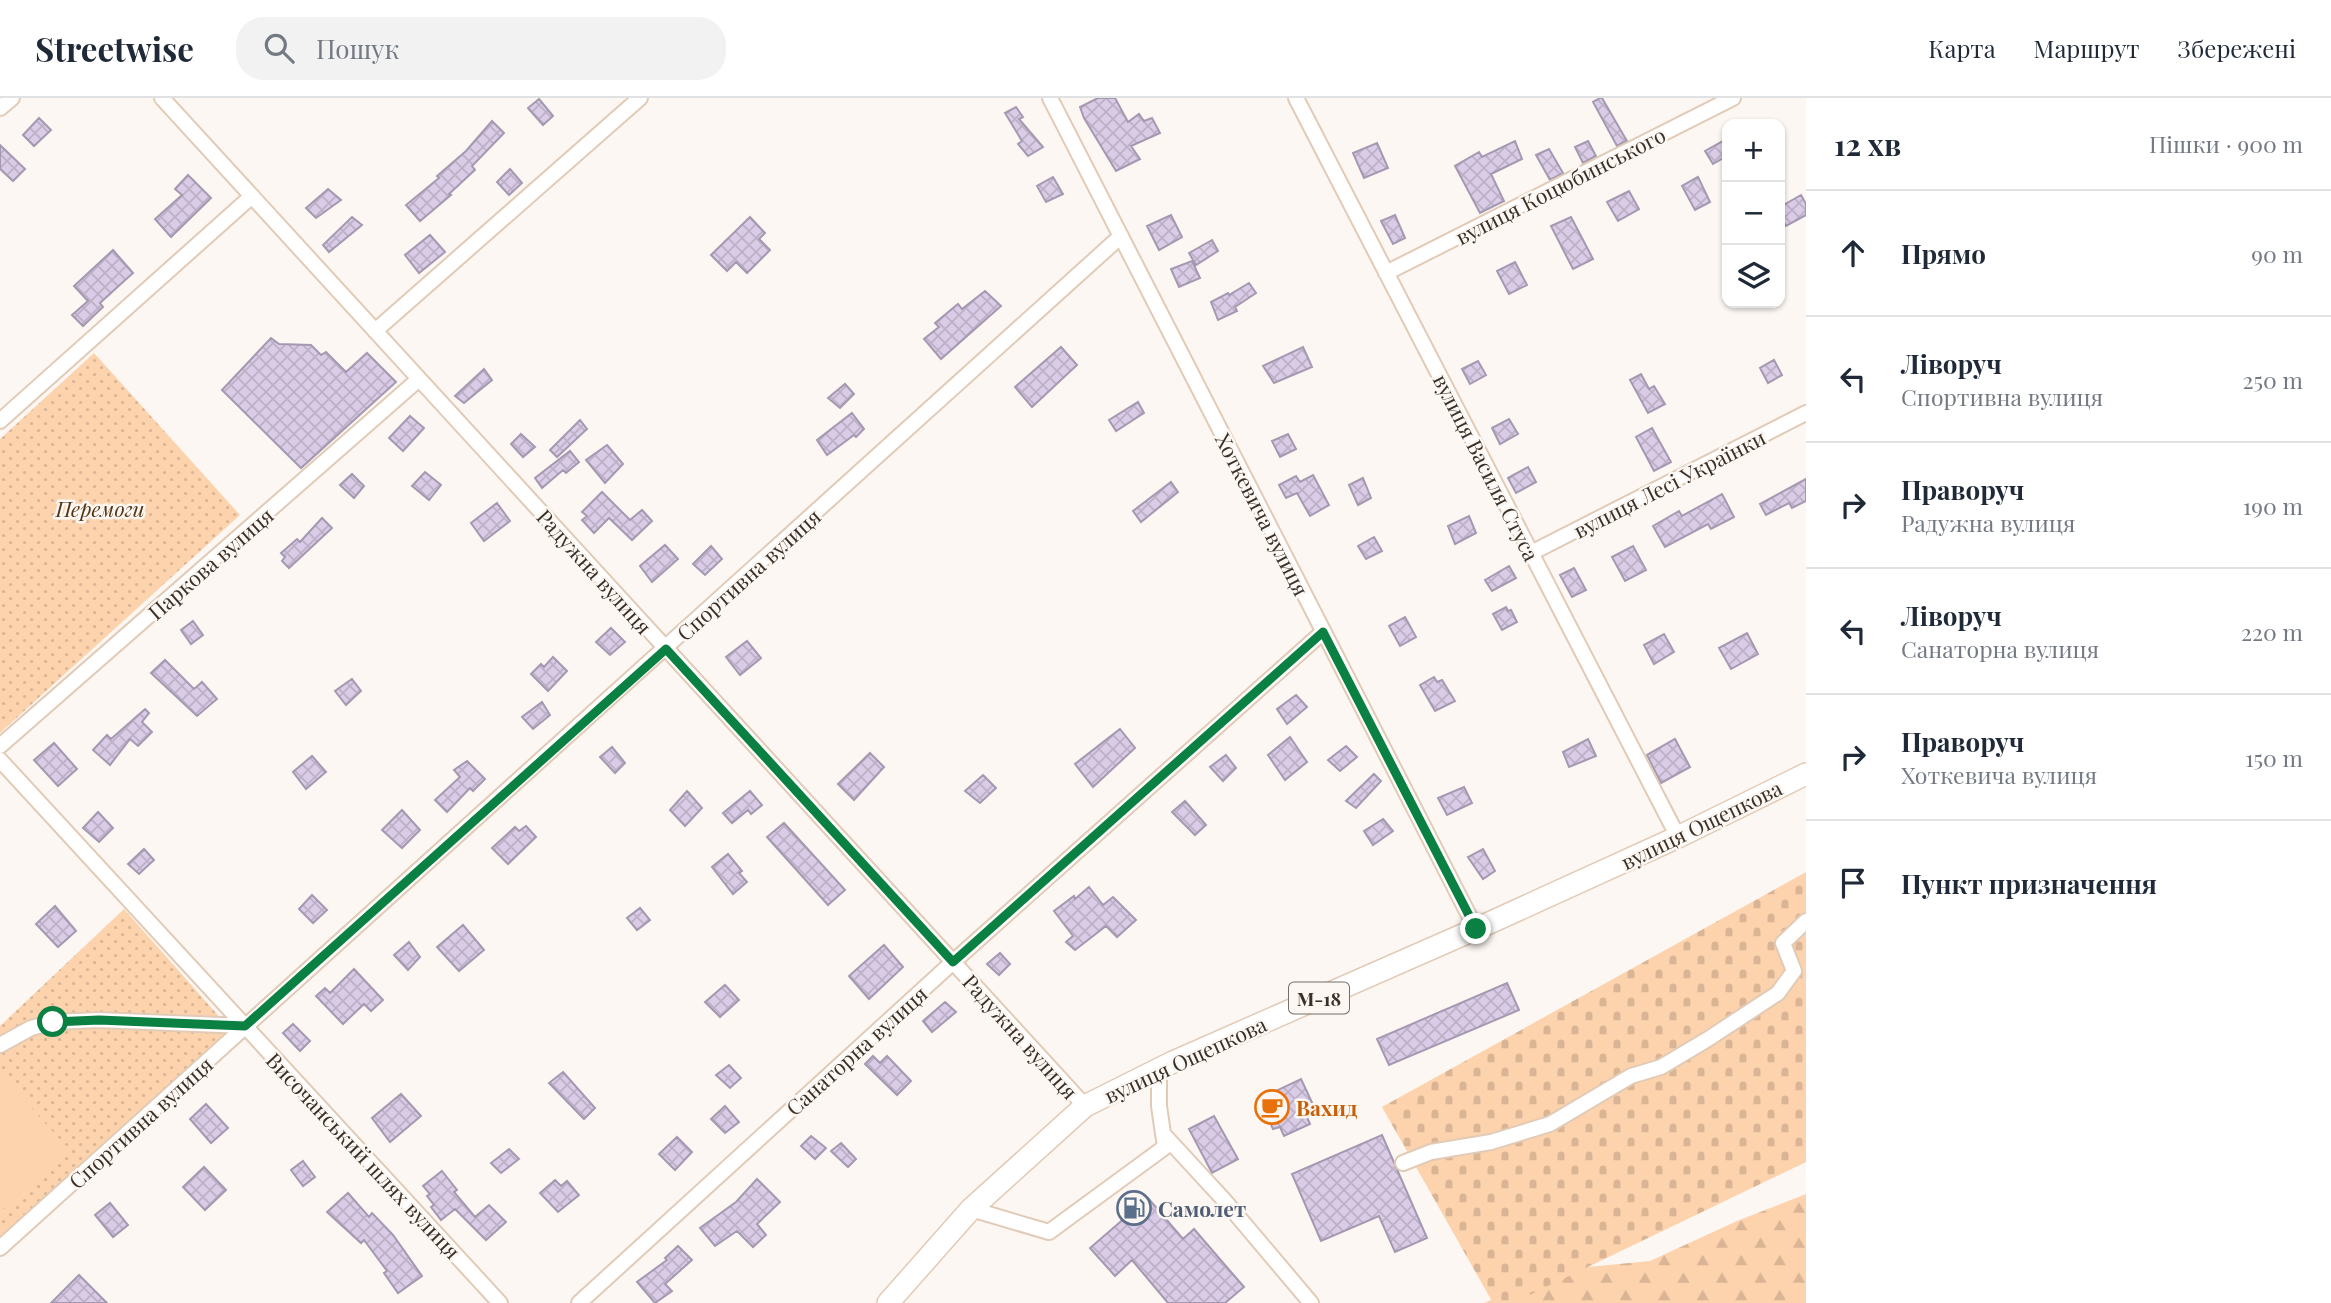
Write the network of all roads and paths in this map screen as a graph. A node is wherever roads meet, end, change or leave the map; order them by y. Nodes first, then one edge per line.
1 (12, 98) edge
2 (162, 98) edge
3 (639, 98) edge
4 (1050, 98) edge
5 (1296, 98) edge
6 (1733, 98) edge
7 (0, 108) edge
8 (252, 196) junction
9 (1121, 236) junction
10 (1386, 272) junction
11 (375, 331) junction
12 (419, 379) junction
13 (1806, 413) edge
14 (0, 421) edge
15 (1531, 552) junction
16 (1323, 632) junction
17 (666, 649) junction
18 (0, 746) edge
19 (0, 760) edge
20 (1806, 774) edge
21 (1678, 837) junction
22 (1806, 921) edge
23 (1476, 929) junction
24 (953, 962) junction
25 (245, 1026) junction
26 (0, 1045) edge
27 (1159, 1069) junction
28 (1085, 1107) junction
29 (1165, 1136) junction
30 (1403, 1163) dead end
31 (971, 1209) junction
32 (0, 1248) edge
33 (500, 1303) edge
34 (579, 1303) edge
35 (888, 1303) edge
36 (1311, 1303) edge

1 - 7 street
2 - 8 street, Радужна вулиця
3 - 11 street
4 - 9 street, Хоткевича вулиця
5 - 10 street, вулиця Василя Стуса
6 - 10 street, вулиця Коцюбинського
8 - 11 street, Радужна вулиця
8 - 14 street
9 - 16 street, Хоткевича вулиця
9 - 17 street, Спортивна вулиця
10 - 15 street, вулиця Василя Стуса
11 - 12 street, Радужна вулиця
12 - 17 street, Радужна вулиця
12 - 18 street, Паркова вулиця
13 - 15 street, вулиця Лесі Українки
15 - 21 street, вулиця Василя Стуса
16 - 23 street, Хоткевича вулиця
16 - 24 street, Санаторна вулиця
17 - 24 street, Радужна вулиця
17 - 25 street, Спортивна вулиця
19 - 25 street, Височанський шлях вулиця
20 - 21 highway, вулиця Ощепкова / М-18
21 - 23 highway, вулиця Ощепкова / М-18
22 - 30 street
23 - 27 highway, вулиця Ощепкова / М-18
24 - 28 street, Радужна вулиця
24 - 34 street, Санаторна вулиця
25 - 26 street
25 - 32 street, Спортивна вулиця
25 - 33 street, Височанський шлях вулиця
27 - 28 highway, вулиця Ощепкова / М-18
27 - 29 street
28 - 31 highway, вулиця Ощепкова / М-18
29 - 31 street
29 - 36 street
31 - 35 highway, вулиця Ощепкова / М-18

